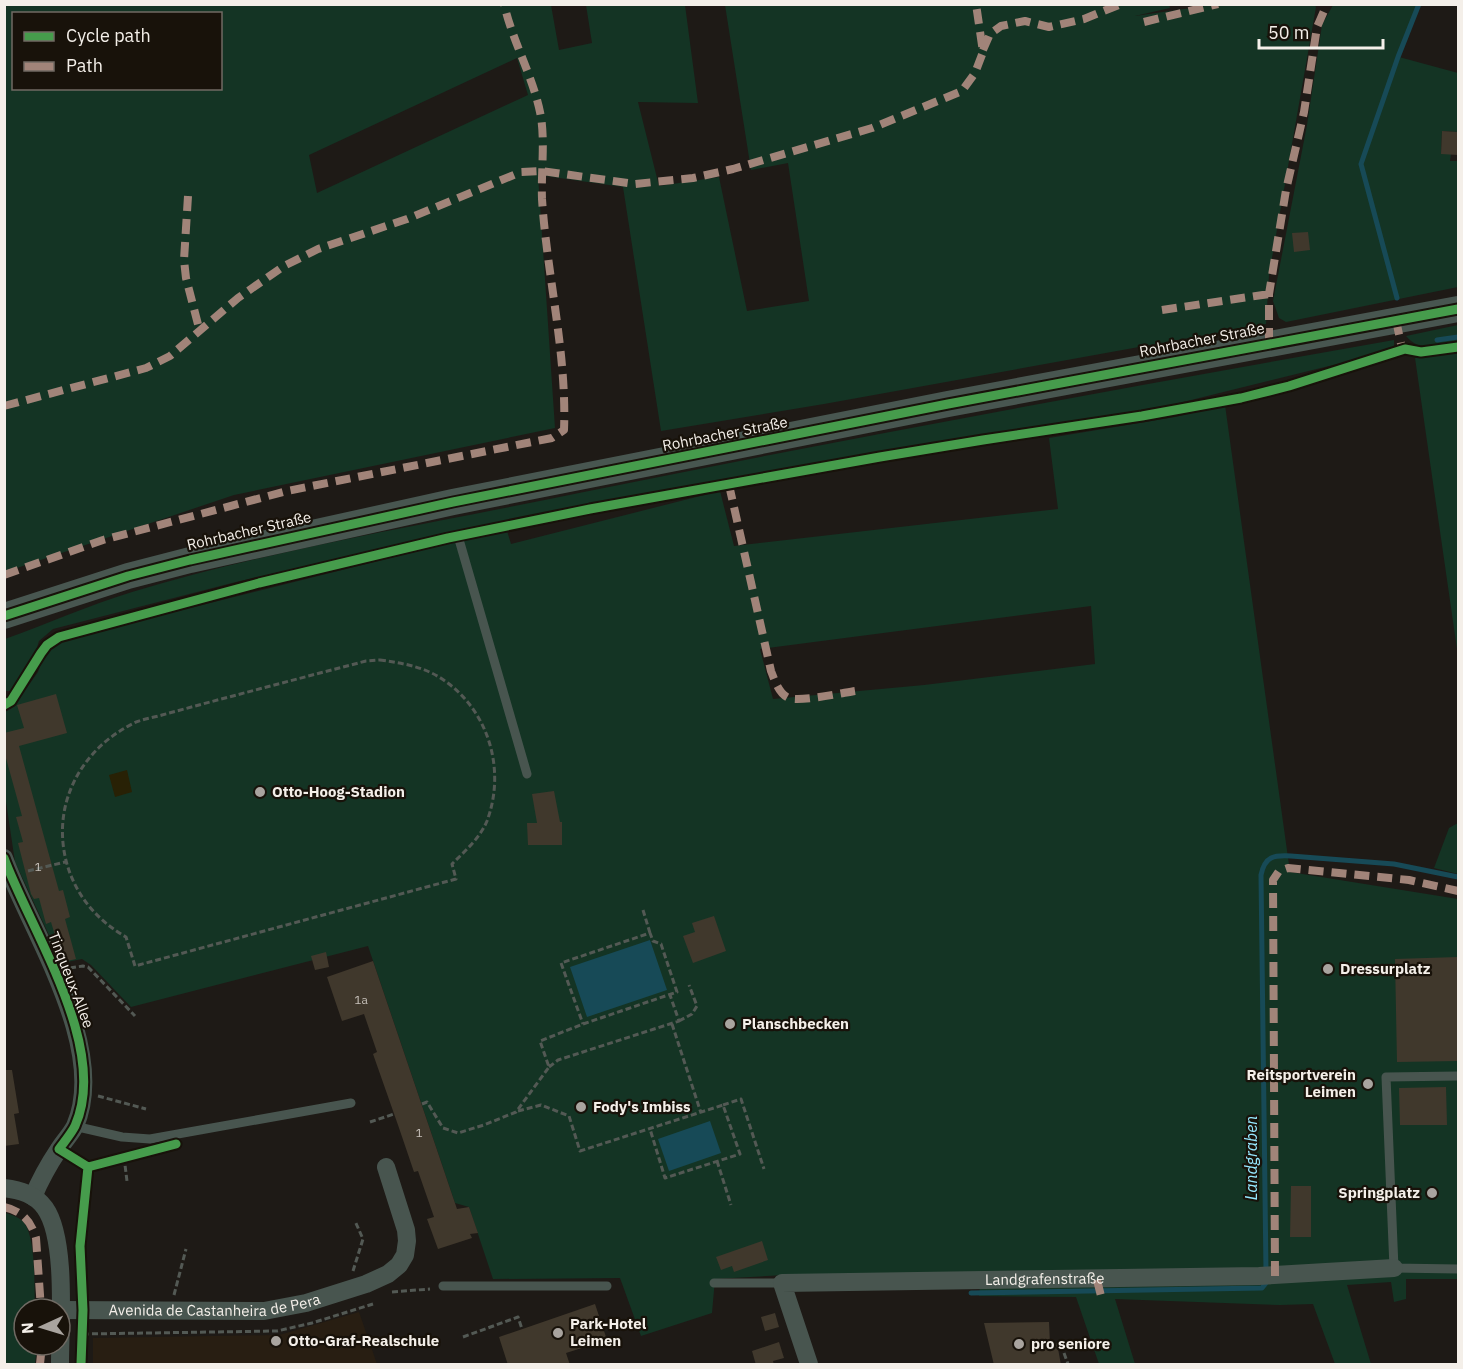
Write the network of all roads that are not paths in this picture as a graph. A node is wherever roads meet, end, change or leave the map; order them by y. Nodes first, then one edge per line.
1 (1458, 309) edge
2 (458, 536) dead end
3 (4, 616) edge
4 (527, 774) dead end
5 (11, 870) edge
6 (1458, 1076) edge
7 (351, 1103) dead end
8 (75, 1126) junction
9 (386, 1167) dead end
10 (4, 1188) edge
11 (33, 1197) junction
12 (1394, 1268) junction
13 (1458, 1269) edge
14 (714, 1283) dead end
15 (782, 1283) junction
16 (607, 1286) dead end
17 (438, 1287) road end
18 (60, 1297) edge
19 (72, 1310) edge
20 (809, 1365) edge

1 - 3 main road, Rohrbacher Straße
2 - 4 lane
5 - 8 street, Tinqueux-Allee
6 - 12 lane
7 - 8 lane
8 - 11 street, Tinqueux-Allee
9 - 19 street, Avenida de Castanheira de Pera
10 - 11 street
11 - 18 street
12 - 13 lane
12 - 15 street, Landgrafenstraße
14 - 15 lane
15 - 20 street
16 - 17 lane

